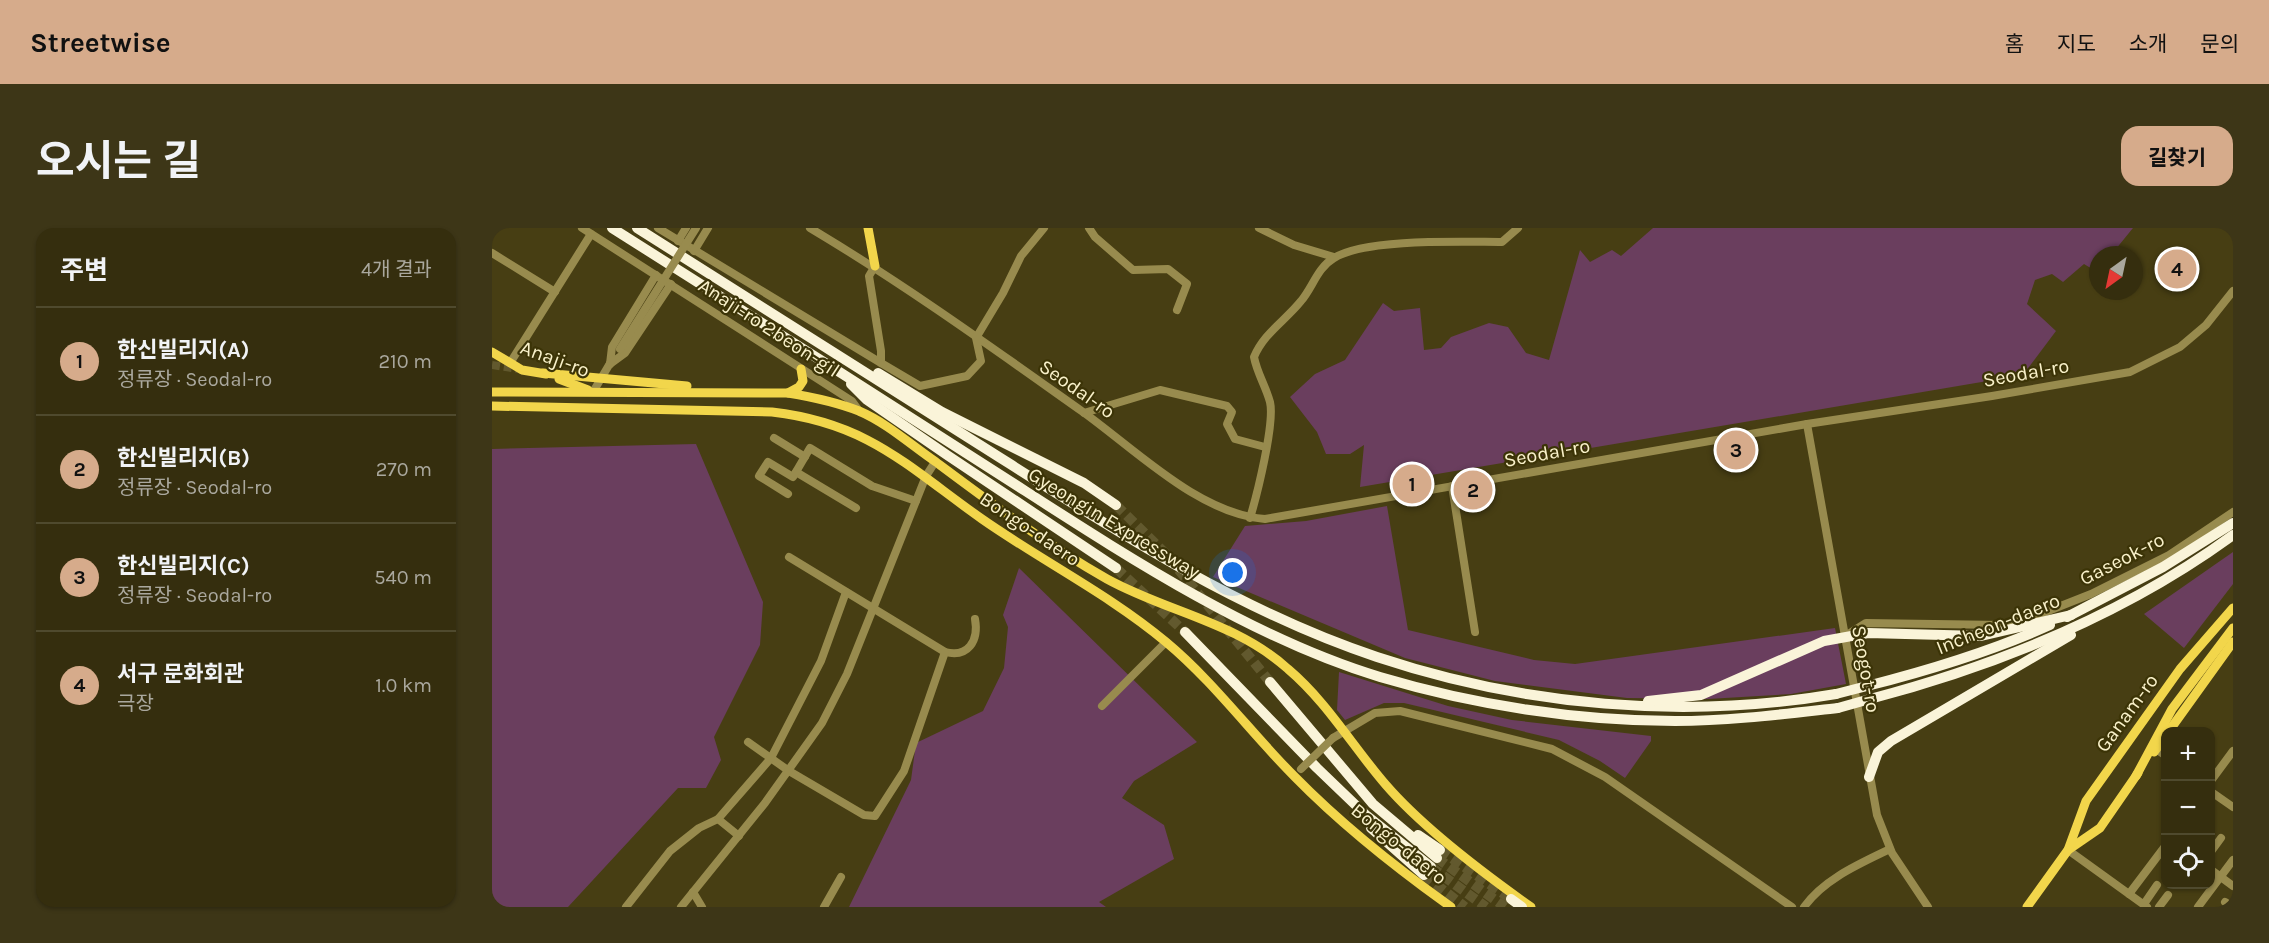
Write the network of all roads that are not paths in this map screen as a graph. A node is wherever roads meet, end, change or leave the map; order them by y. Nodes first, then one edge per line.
1 (582, 228) edge
2 (612, 228) edge
3 (637, 228) edge
4 (658, 228) edge
5 (686, 228) edge
6 (696, 228) edge
7 (708, 228) edge
8 (810, 228) edge
9 (868, 228) edge
10 (1044, 228) edge
11 (1089, 228) edge
12 (1259, 228) edge
13 (1518, 228) edge
14 (591, 234) junction
15 (678, 241) junction
16 (694, 251) junction
17 (492, 253) edge
18 (1334, 257) junction
19 (875, 266) junction
20 (656, 275) junction
21 (671, 284) junction
22 (2233, 291) edge
23 (555, 292) junction
24 (1177, 310) dead end
25 (976, 338) junction
26 (492, 352) edge
27 (842, 357) junction
28 (510, 363) junction
29 (881, 363) junction
30 (610, 364) junction
31 (801, 369) junction
32 (836, 369) junction
33 (543, 373) junction
34 (601, 379) junction
35 (742, 391) junction
36 (492, 392) edge
37 (593, 392) junction
38 (788, 393) junction
39 (492, 406) edge
40 (597, 406) junction
41 (861, 412) junction
42 (1084, 413) junction
43 (1807, 424) junction
44 (774, 438) dead end
45 (1265, 447) junction
46 (805, 457) junction
47 (935, 462) junction
48 (796, 471) junction
49 (926, 476) junction
50 (1452, 486) junction
51 (788, 494) dead end
52 (916, 501) junction
53 (1116, 505) tunnel mouth
54 (856, 508) dead end
55 (2233, 512) edge
56 (1250, 518) junction
57 (2233, 522) edge
58 (2233, 535) edge
59 (789, 557) dead end
60 (1116, 568) tunnel mouth
61 (846, 592) junction
62 (2128, 601) junction
63 (2233, 608) edge
64 (874, 609) junction
65 (2071, 615) junction
66 (975, 619) dead end
67 (2233, 628) edge
68 (1185, 632) tunnel mouth
69 (1475, 632) dead end
70 (1843, 638) junction
71 (1166, 642) junction
72 (2232, 646) edge
73 (945, 652) junction
74 (2182, 668) junction
75 (2196, 676) junction
76 (1270, 682) tunnel mouth
77 (1756, 704) joint
78 (1102, 706) dead end
79 (1622, 706) junction
80 (1757, 717) joint
81 (2173, 727) edge
82 (1344, 732) junction
83 (748, 742) dead end
84 (2161, 742) edge
85 (2156, 749) junction
86 (2233, 751) edge
87 (2161, 752) edge
88 (771, 758) junction
89 (789, 771) junction
90 (1297, 772) junction
91 (2136, 776) junction
92 (1869, 777) junction
93 (2212, 781) edge
94 (2215, 793) edge
95 (2232, 803) edge
96 (2080, 815) junction
97 (718, 819) junction
98 (2100, 828) junction
99 (739, 836) junction
100 (2221, 838) dead end
101 (2215, 847) edge
102 (1890, 849) junction
103 (2068, 850) junction
104 (2161, 852) edge
105 (2233, 860) edge
106 (2215, 872) edge
107 (2220, 876) junction
108 (841, 877) dead end
109 (2157, 885) dead end
110 (2233, 886) edge
111 (693, 892) junction
112 (2129, 894) junction
113 (2168, 895) dead end
114 (1511, 899) tunnel mouth
115 (2225, 902) dead end
116 (2145, 906) edge
117 (626, 907) edge
118 (681, 907) edge
119 (702, 907) edge
120 (824, 907) edge
121 (1451, 907) edge
122 (1522, 907) edge
123 (1531, 907) edge
124 (1792, 907) edge
125 (1804, 907) edge
126 (1928, 907) edge
127 (2027, 907) edge
128 (2159, 907) edge
129 (2198, 907) edge
130 (2233, 907) edge

1 - 14 street, Anaji-ro 2beon-gil
2 - 32 highway, Gyeongin Expressway
3 - 27 highway, Gyeongin Expressway
4 - 15 street
5 - 15 street
6 - 30 street, bridge
7 - 16 street
8 - 19 street, Seodal-ro
9 - 19 main road
10 - 25 street
11 - 24 street
12 - 18 street
13 - 18 street
14 - 20 street, Anaji-ro 2beon-gil
14 - 23 street
15 - 16 street
16 - 29 street
17 - 23 street
18 - 45 street
19 - 25 street, Seodal-ro
19 - 29 street
20 - 21 street, Anaji-ro 2beon-gil
20 - 30 street
21 - 30 street
21 - 31 street, Anaji-ro 2beon-gil
22 - 43 street, Seodal-ro
23 - 28 street
25 - 29 street
25 - 42 street, Seodal-ro
26 - 28 main road, Anaji-ro
27 - 53 highway
27 - 79 highway, Gyeongin Expressway
28 - 33 main road, Anaji-ro
30 - 34 street
31 - 38 main road
31 - 41 street, Anaji-ro 2beon-gil
32 - 60 highway
32 - 80 highway, Gyeongin Expressway
33 - 34 main road, Bongo-daero
33 - 37 main road, Anaji-ro
34 - 35 main road, Bongo-daero
34 - 37 street
35 - 37 main road, Bongo-daero
35 - 38 main road, Bongo-daero
36 - 37 main road, Bongo-daero
37 - 40 main road, Anaji-ro
38 - 41 main road, Bongo-daero
39 - 40 main road, Bongo-daero
40 - 49 main road, Bongo-daero
41 - 47 main road, Bongo-daero
42 - 45 street
42 - 56 street, Seodal-ro
43 - 50 street, Seodal-ro
43 - 70 street, Seogot-ro
44 - 46 street
45 - 56 street
46 - 48 street
46 - 52 street
47 - 49 street
47 - 82 main road, Bongo-daero
48 - 51 street
48 - 54 street
49 - 52 street
49 - 71 main road, Bongo-daero
50 - 56 street, Seodal-ro
50 - 69 street
52 - 64 street
55 - 70 street, Gaseok-ro
57 - 65 highway, Incheon-daero
58 - 62 highway, Incheon-daero
59 - 61 street
61 - 64 street
61 - 88 street
62 - 80 highway, Incheon-daero, bridge
62 - 92 highway
63 - 74 main road, Ganam-ro
64 - 73 street
64 - 89 street
65 - 70 highway
65 - 77 highway, Incheon-daero, bridge
66 - 73 street
67 - 75 main road
68 - 76 highway, Bongo-daero
70 - 79 highway
70 - 92 street, Seogot-ro
71 - 78 street
71 - 90 main road, Bongo-daero
72 - 81 main road
73 - 89 street
74 - 75 main road
74 - 96 main road, Ganam-ro
75 - 91 main road
77 - 79 highway, Gyeongin Expressway
82 - 90 street, bridge
82 - 123 main road, Bongo-daero
82 - 124 street
83 - 88 street
84 - 85 main road, Ganam-ro
85 - 87 street
85 - 91 main road, Ganam-ro
86 - 93 street
88 - 89 street
88 - 97 street
89 - 99 street
90 - 121 main road, Bongo-daero
91 - 98 main road, Ganam-ro
92 - 102 street, Seogot-ro
94 - 95 street
96 - 98 main road
96 - 103 main road, Ganam-ro
97 - 99 street
97 - 117 street
98 - 103 main road, Ganam-ro
99 - 111 street
100 - 101 street
102 - 125 street
102 - 126 street, Seogot-ro
103 - 112 street
103 - 127 main road, Ganam-ro
104 - 112 street
105 - 107 street
106 - 107 street
107 - 110 street
107 - 129 street
108 - 120 street
109 - 116 street
111 - 118 street
111 - 119 street
112 - 116 street
113 - 128 street
114 - 122 highway
115 - 130 street

